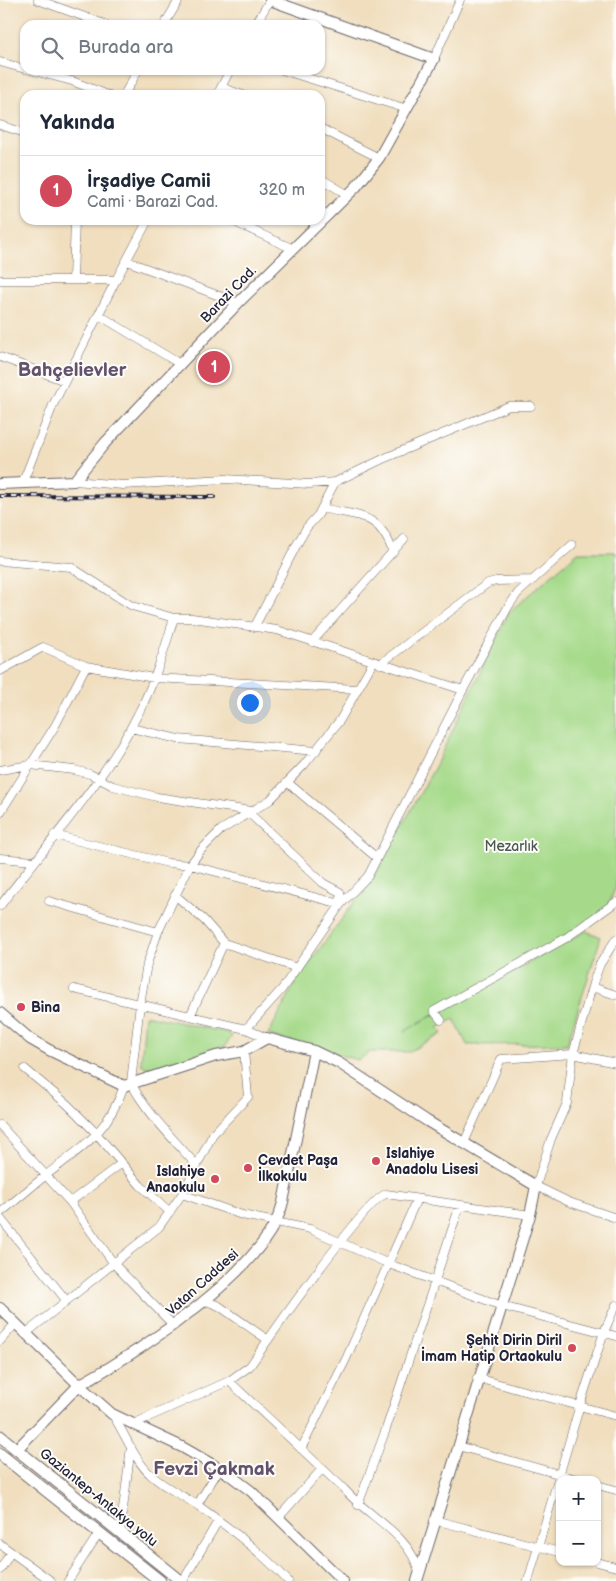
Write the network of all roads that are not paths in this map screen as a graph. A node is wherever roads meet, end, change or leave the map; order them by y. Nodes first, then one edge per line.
1 (38, 0) edge
2 (179, 0) edge
3 (270, 0) edge
4 (460, 0) edge
5 (93, 20) edge
6 (167, 20) edge
7 (258, 20) edge
8 (434, 59) junction
9 (0, 62) edge
10 (20, 68) edge
11 (49, 75) edge
12 (135, 75) edge
13 (227, 75) edge
14 (298, 75) edge
15 (221, 87) junction
16 (95, 90) edge
17 (127, 90) edge
18 (220, 90) edge
19 (229, 90) edge
20 (407, 109) junction
21 (0, 125) edge
22 (20, 131) edge
23 (325, 131) edge
24 (379, 158) junction
25 (325, 181) edge
26 (348, 195) junction
27 (325, 216) edge
28 (75, 225) edge
29 (145, 225) edge
30 (241, 225) edge
31 (316, 225) edge
32 (291, 248) junction
33 (127, 261) junction
34 (0, 280) edge
35 (73, 280) junction
36 (116, 280) junction
37 (238, 302) junction
38 (99, 315) junction
39 (0, 357) edge
40 (180, 364) junction
41 (65, 381) junction
42 (531, 406) dead end
43 (74, 481) junction
44 (23, 482) junction
45 (336, 482) junction
46 (0, 484) edge
47 (322, 508) junction
48 (404, 539) dead end
49 (572, 545) dead end
50 (392, 552) junction
51 (0, 561) edge
52 (533, 580) junction
53 (174, 618) junction
54 (255, 626) junction
55 (312, 642) junction
56 (376, 663) junction
57 (86, 666) junction
58 (0, 671) edge
59 (154, 678) junction
60 (357, 689) junction
61 (463, 690) junction
62 (130, 728) junction
63 (316, 752) junction
64 (30, 765) junction
65 (0, 770) edge
66 (98, 778) junction
67 (287, 782) junction
68 (250, 812) junction
69 (0, 813) edge
70 (54, 836) junction
71 (0, 858) edge
72 (377, 858) junction
73 (34, 861) junction
74 (190, 865) junction
75 (175, 895) junction
76 (49, 901) dead end
77 (616, 902) edge
78 (341, 904) junction
79 (0, 906) edge
80 (158, 932) junction
81 (616, 939) edge
82 (224, 943) junction
83 (297, 968) junction
84 (592, 987) junction
85 (74, 989) dead end
86 (616, 995) edge
87 (140, 1004) junction
88 (0, 1013) edge
89 (190, 1016) junction
90 (441, 1020) dead end
91 (246, 1029) junction
92 (267, 1038) junction
93 (244, 1051) junction
94 (314, 1052) junction
95 (573, 1054) junction
96 (616, 1063) edge
97 (25, 1069) dead end
98 (128, 1084) junction
99 (0, 1125) edge
100 (96, 1133) junction
101 (464, 1143) junction
102 (122, 1163) junction
103 (197, 1166) junction
104 (46, 1175) junction
105 (536, 1186) junction
106 (182, 1194) junction
107 (418, 1198) junction
108 (70, 1202) junction
109 (460, 1205) junction
110 (170, 1212) junction
111 (0, 1213) edge
112 (530, 1214) junction
113 (0, 1218) edge
114 (616, 1218) edge
115 (277, 1222) junction
116 (341, 1242) junction
117 (114, 1264) junction
118 (389, 1264) junction
119 (434, 1280) junction
120 (66, 1300) junction
121 (204, 1300) junction
122 (616, 1305) edge
123 (502, 1306) junction
124 (0, 1308) edge
125 (15, 1324) junction
126 (174, 1326) junction
127 (604, 1332) junction
128 (25, 1334) junction
129 (616, 1336) edge
130 (268, 1340) junction
131 (0, 1341) edge
132 (478, 1378) junction
133 (229, 1381) junction
134 (79, 1385) junction
135 (580, 1405) junction
136 (112, 1414) junction
137 (616, 1416) edge
138 (134, 1424) junction
139 (0, 1436) edge
140 (458, 1446) junction
141 (131, 1447) junction
142 (17, 1449) junction
143 (301, 1449) junction
144 (2, 1459) edge
145 (220, 1468) junction
146 (322, 1469) junction
147 (560, 1474) junction
148 (567, 1476) edge
149 (601, 1486) edge
150 (616, 1490) edge
151 (196, 1505) junction
152 (358, 1505) junction
153 (279, 1517) junction
154 (218, 1520) junction
155 (434, 1520) junction
156 (120, 1532) junction
157 (99, 1533) junction
158 (0, 1544) edge
159 (538, 1546) junction
160 (556, 1551) edge
161 (11, 1552) junction
162 (601, 1563) edge
163 (616, 1567) edge
164 (0, 1570) edge
165 (418, 1576) edge
166 (157, 1580) edge
167 (51, 1581) edge
168 (68, 1581) edge
169 (182, 1581) edge
170 (288, 1581) edge
171 (342, 1581) edge
172 (528, 1581) edge

1 - 5 street
2 - 6 street
3 - 7 street
3 - 8 street
4 - 8 street
8 - 20 street, Barazi Cad.
9 - 10 street
11 - 16 street
12 - 17 street
13 - 15 street
14 - 20 street
15 - 18 street
15 - 19 street
20 - 24 street, Barazi Cad.
21 - 22 street
23 - 24 street
24 - 26 street, Barazi Cad.
25 - 26 street
26 - 27 street, Barazi Cad.
28 - 35 street
29 - 33 street
30 - 32 street
31 - 32 street, Barazi Cad.
32 - 37 street, Barazi Cad.
33 - 36 street
33 - 37 street
34 - 35 street
35 - 36 street
36 - 38 street
37 - 40 street, Barazi Cad.
38 - 40 street
38 - 41 street
39 - 41 street
40 - 43 street, Barazi Cad.
41 - 44 street
42 - 45 street
43 - 44 street
43 - 45 street
44 - 46 street
45 - 47 street
47 - 50 street
47 - 54 street
48 - 50 street
49 - 52 street
50 - 55 street
51 - 53 street
52 - 56 street
52 - 61 street
53 - 54 street
53 - 59 street
54 - 55 street
55 - 56 street
56 - 60 street
56 - 61 street
57 - 58 street
57 - 59 street
57 - 64 street
59 - 60 street
59 - 62 street
60 - 63 street
61 - 72 street
62 - 63 street
62 - 66 street
63 - 67 street
64 - 65 street
64 - 66 street
64 - 69 street
66 - 68 street
66 - 70 street
67 - 68 street
67 - 72 street
68 - 74 street
68 - 78 street
70 - 73 street
70 - 74 street
71 - 73 street
72 - 78 street
73 - 79 street
74 - 75 street
74 - 78 street
75 - 80 street
75 - 82 street
76 - 80 street
77 - 90 street
78 - 83 street
80 - 87 street
81 - 84 street
82 - 83 street
82 - 89 street
83 - 91 street
84 - 86 street
84 - 95 street
85 - 87 street
87 - 89 street
87 - 98 street
88 - 98 street
89 - 91 street
91 - 92 street
92 - 93 street
92 - 94 street
93 - 98 street
93 - 103 street
94 - 101 street
94 - 115 street, Vatan Caddesi
95 - 96 street
95 - 101 street
95 - 105 street
97 - 100 street
98 - 100 street
98 - 103 street
99 - 104 street
100 - 102 street
100 - 104 street
101 - 105 street
102 - 108 street
102 - 110 street
103 - 106 street
104 - 108 street
104 - 111 street
105 - 112 street
105 - 114 street
106 - 110 street
106 - 115 street
107 - 109 street
107 - 116 street
107 - 118 street
108 - 117 street
109 - 112 street
109 - 119 street
110 - 117 street
112 - 123 street
113 - 120 street
115 - 116 street
115 - 121 street, Vatan Caddesi
116 - 118 street
116 - 130 street
117 - 120 street
117 - 126 street
118 - 119 street
118 - 143 street
119 - 123 street
119 - 152 street
120 - 128 street
121 - 126 street, Vatan Caddesi
121 - 130 street
122 - 127 street
123 - 127 street
123 - 132 street
124 - 125 street
125 - 128 street
125 - 131 street
126 - 134 street, Vatan Caddesi
127 - 129 street
127 - 135 street
128 - 134 street
130 - 133 street
132 - 135 street
132 - 140 street
133 - 138 street
133 - 143 street
134 - 136 street
134 - 142 street, Vatan Caddesi
135 - 137 street
135 - 147 street
136 - 138 street
136 - 141 street
138 - 145 street
139 - 142 main road, Gaziantep-Antakya yolu
140 - 147 street
140 - 155 street
141 - 151 street
141 - 156 street
142 - 156 main road, Gaziantep-Antakya yolu
143 - 146 street
144 - 157 main road, Gaziantep-Antakya yolu
145 - 151 street
145 - 153 street
146 - 152 street
146 - 153 street
147 - 148 street
147 - 159 street
149 - 150 street
151 - 154 street
152 - 165 street
153 - 171 street
154 - 169 street
154 - 170 street
155 - 159 street
155 - 165 street
156 - 169 main road, Gaziantep-Antakya yolu
157 - 166 main road, Gaziantep-Antakya yolu
157 - 168 street
158 - 161 street
159 - 160 street
159 - 172 street
161 - 164 street
161 - 167 street
162 - 163 street

